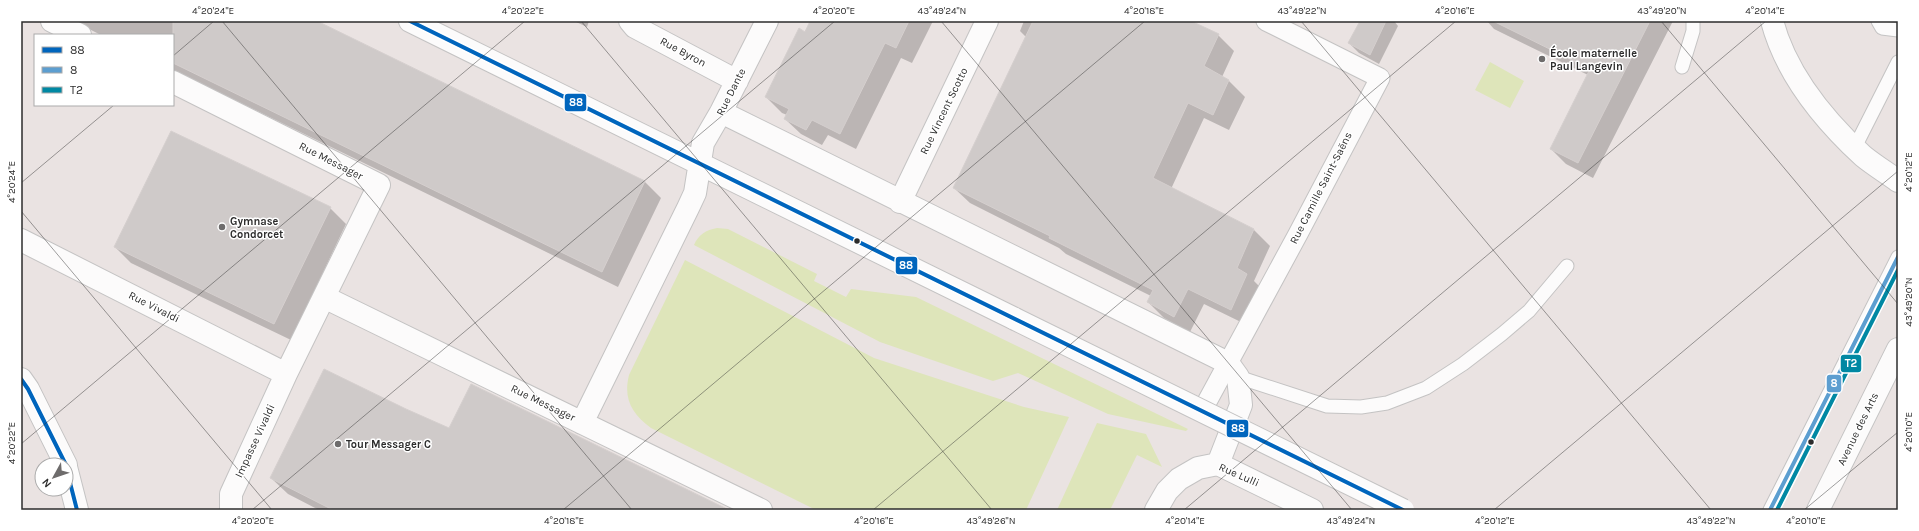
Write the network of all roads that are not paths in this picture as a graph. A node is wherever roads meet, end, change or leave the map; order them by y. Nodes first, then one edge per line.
1 (52, 21) edge
2 (410, 21) edge
3 (630, 21) edge
4 (766, 21) edge
5 (987, 21) edge
6 (1266, 21) edge
7 (1693, 21) edge
8 (1772, 21) edge
9 (1878, 21) edge
10 (1898, 30) edge
11 (78, 34) edge
12 (1898, 62) edge
13 (1682, 67) dead end
14 (737, 81) junction
15 (174, 82) edge
16 (721, 112) junction
17 (1855, 147) junction
18 (700, 164) junction
19 (1898, 181) edge
20 (900, 202) junction
21 (21, 240) edge
22 (1898, 257) edge
23 (1567, 266) dead end
24 (324, 297) junction
25 (1898, 349) edge
26 (1233, 370) junction
27 (286, 374) junction
28 (21, 379) edge
29 (1202, 411) junction
30 (582, 422) junction
31 (62, 457) edge
32 (1218, 464) junction
33 (74, 497) edge
34 (77, 510) edge
35 (231, 510) edge
36 (761, 510) edge
37 (1156, 510) edge
38 (1312, 510) edge
39 (1403, 510) edge
40 (1770, 510) edge
41 (1818, 510) edge

1 - 11 street
2 - 18 street
3 - 14 street, Rue Byron
4 - 14 street, Rue Dante
5 - 20 street, Rue Vincent Scotto
6 - 26 street, Rue Camille Saint-Saëns
7 - 13 lane
8 - 17 street
9 - 10 lane
12 - 17 lane
14 - 16 street, Rue Dante
15 - 24 street, Rue Messager
16 - 18 street, Rue Dante
16 - 20 street
17 - 19 street
18 - 29 street, bridge
18 - 30 street, Rue Dante
20 - 26 street
21 - 27 street, Rue Vivaldi
22 - 40 lane
23 - 26 lane
24 - 27 street, Rue Messager
24 - 30 street, Rue Messager
25 - 41 street, Avenue des Arts
26 - 29 street, Rue Camille Saint-Saëns
26 - 32 street
27 - 35 street, Impasse Vivaldi
28 - 31 street
29 - 39 street, bridge
30 - 36 street, Rue Messager
32 - 37 street, Rue Lulli
32 - 38 street, Rue Lulli
33 - 34 street

